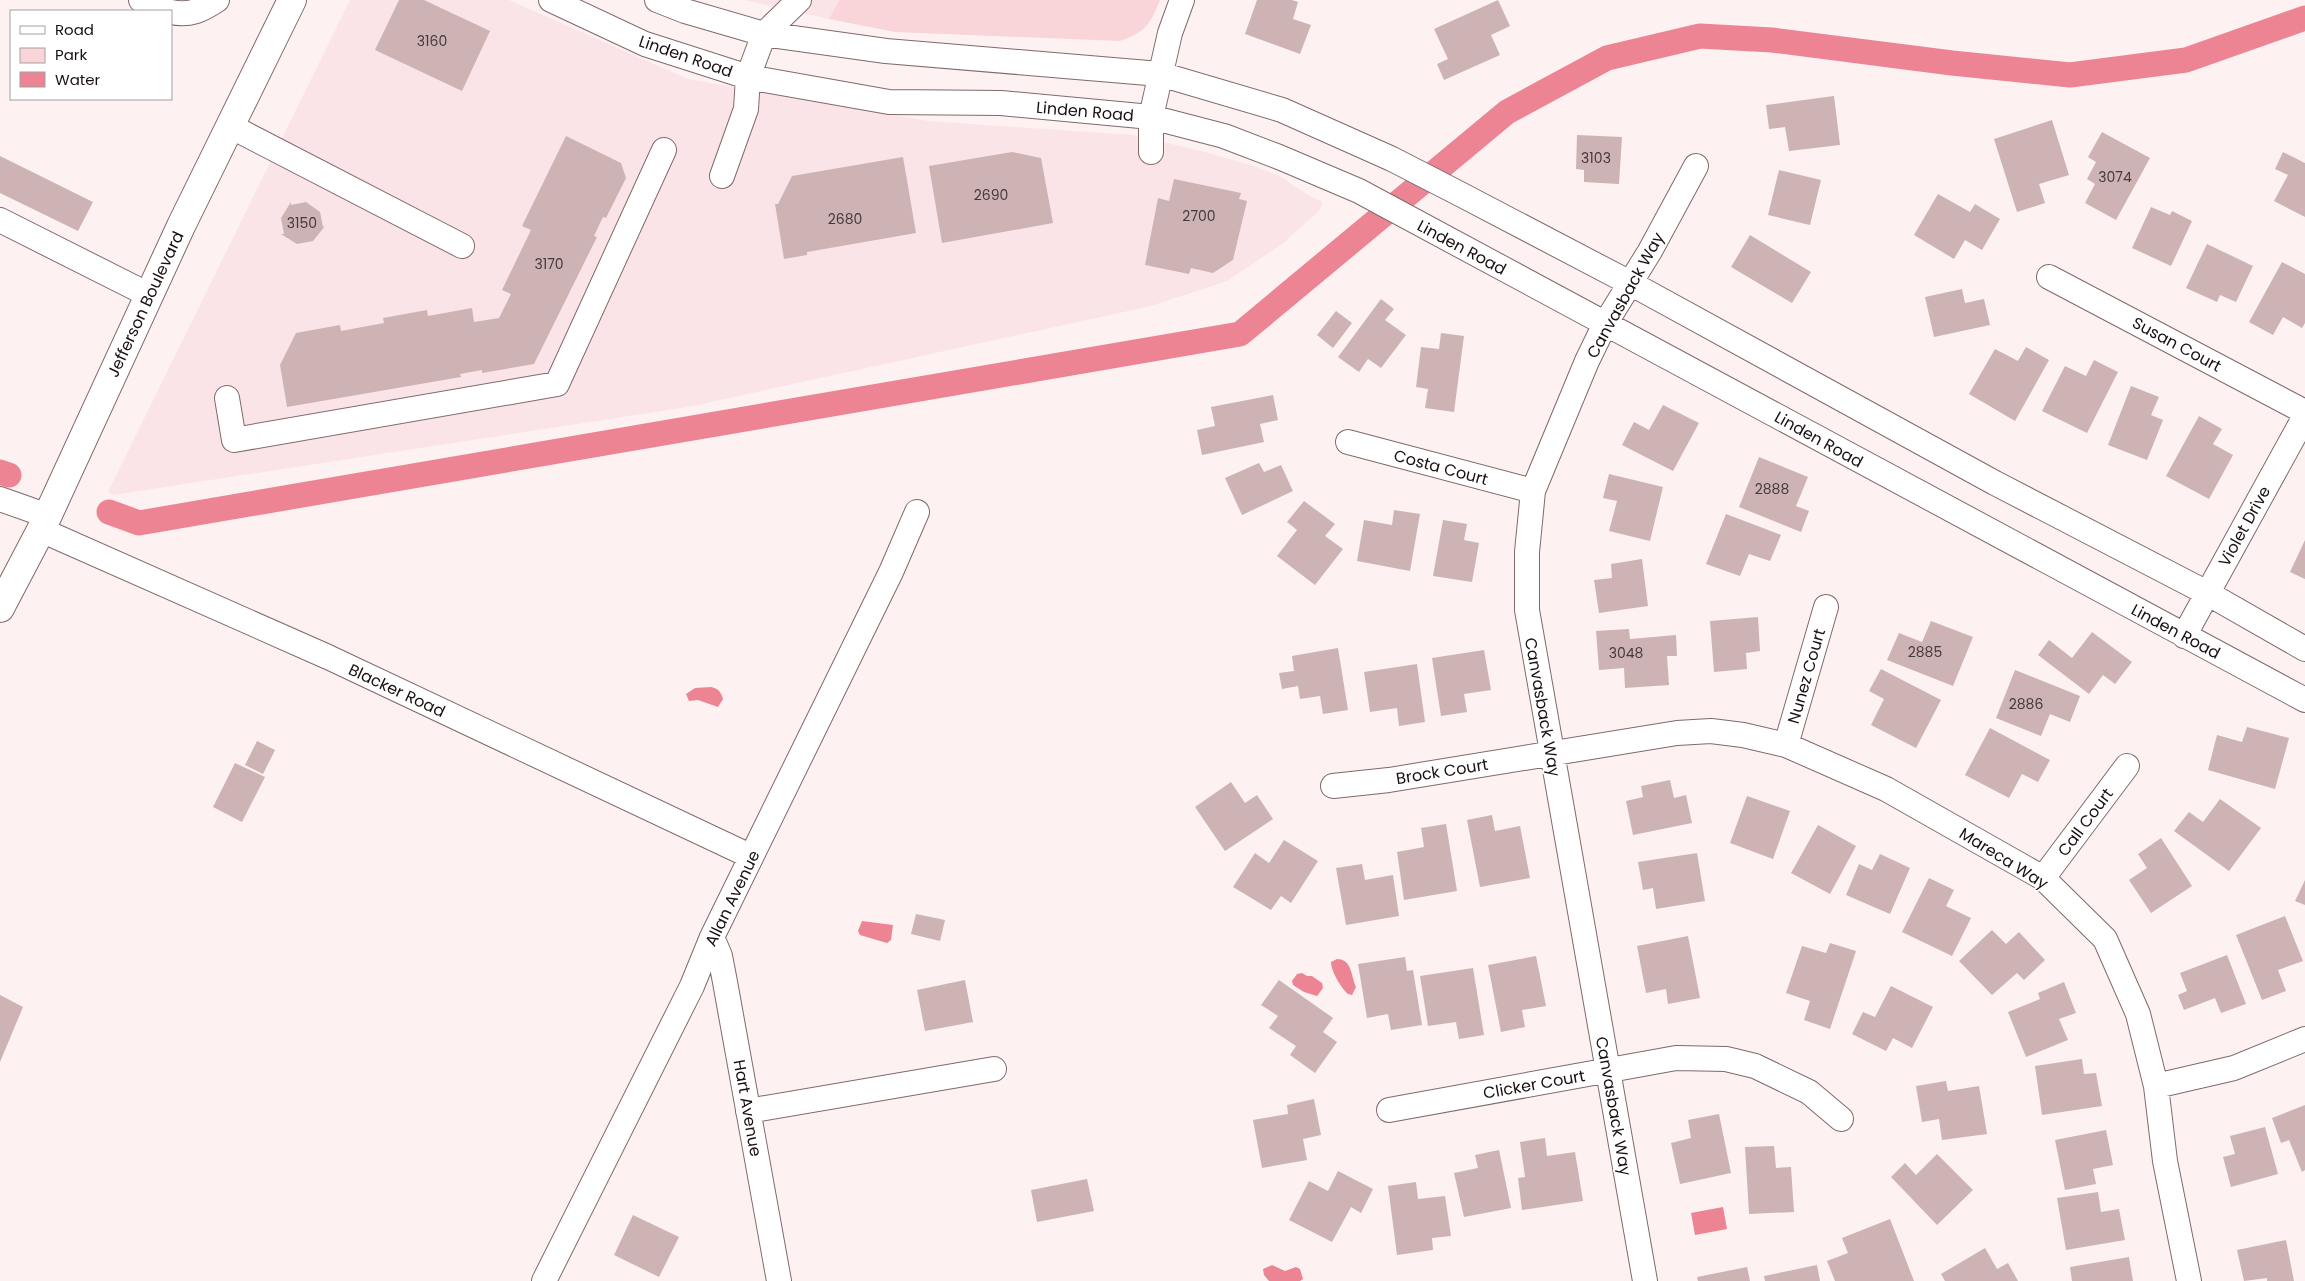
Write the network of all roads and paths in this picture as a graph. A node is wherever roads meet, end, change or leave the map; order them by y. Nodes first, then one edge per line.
1 (141, 0) edge
2 (218, 0) edge
3 (292, 0) edge
4 (551, 0) edge
5 (657, 0) edge
6 (799, 0) edge
7 (1182, 0) edge
8 (162, 10) edge
9 (172, 13) edge
10 (764, 34) junction
11 (1160, 74) junction
12 (748, 78) junction
13 (1151, 117) junction
14 (230, 126) junction
15 (664, 150) dead end
16 (1151, 152) dead end
17 (1696, 166) dead end
18 (722, 176) dead end
19 (0, 220) edge
20 (462, 246) dead end
21 (2049, 277) dead end
22 (1630, 283) junction
23 (149, 295) junction
24 (1605, 324) junction
25 (227, 398) dead end
26 (2305, 412) edge
27 (2305, 416) edge
28 (1348, 442) dead end
29 (1533, 491) junction
30 (0, 499) edge
31 (917, 512) dead end
32 (44, 523) junction
33 (2207, 593) junction
34 (1826, 607) dead end
35 (0, 608) edge
36 (2184, 636) junction
37 (2305, 649) edge
38 (2305, 700) edge
39 (1786, 745) junction
40 (1551, 753) junction
41 (2127, 766) dead end
42 (1333, 786) dead end
43 (750, 856) junction
44 (2043, 878) junction
45 (712, 937) junction
46 (2305, 1039) edge
47 (994, 1069) dead end
48 (1608, 1071) junction
49 (2156, 1086) junction
50 (748, 1110) junction
51 (1390, 1110) dead end
52 (1841, 1119) dead end
53 (544, 1281) edge
54 (779, 1281) edge
55 (1644, 1281) edge
56 (2189, 1281) edge

1 - 8 street
2 - 9 street
3 - 14 main road, Jefferson Boulevard
4 - 12 street, Linden Road
5 - 10 street
6 - 10 street
7 - 11 street
10 - 11 street
10 - 12 street
11 - 13 street
11 - 22 street
12 - 13 street, Linden Road
12 - 18 street
13 - 16 street
13 - 24 street, Linden Road
14 - 20 street
14 - 23 main road, Jefferson Boulevard
15 - 25 street
17 - 22 street, Canvasback Way
19 - 23 street
21 - 26 street, Susan Court
22 - 24 street, Canvasback Way
22 - 33 street
23 - 32 main road, Jefferson Boulevard
24 - 29 street, Canvasback Way
24 - 36 street, Linden Road
27 - 33 street, Violet Drive
28 - 29 street, Costa Court
29 - 40 street, Canvasback Way
30 - 32 street, Blacker Road
31 - 43 street, Allan Avenue
32 - 35 main road, Jefferson Boulevard
32 - 43 street, Blacker Road
33 - 36 street, Violet Drive
33 - 37 street
34 - 39 street, Nunez Court
36 - 38 street, Linden Road
39 - 40 street, Mareca Way
39 - 44 street, Mareca Way
40 - 42 street, Brock Court
40 - 48 street, Canvasback Way
41 - 44 street, Call Court
43 - 45 street, Allan Avenue
44 - 49 street, Mareca Way
45 - 50 street, Hart Avenue
45 - 53 street, Allan Avenue
46 - 49 street
47 - 50 street
48 - 51 street, Clicker Court
48 - 52 street, Clicker Court
48 - 55 street, Canvasback Way
49 - 56 street, Mareca Way
50 - 54 street, Hart Avenue

